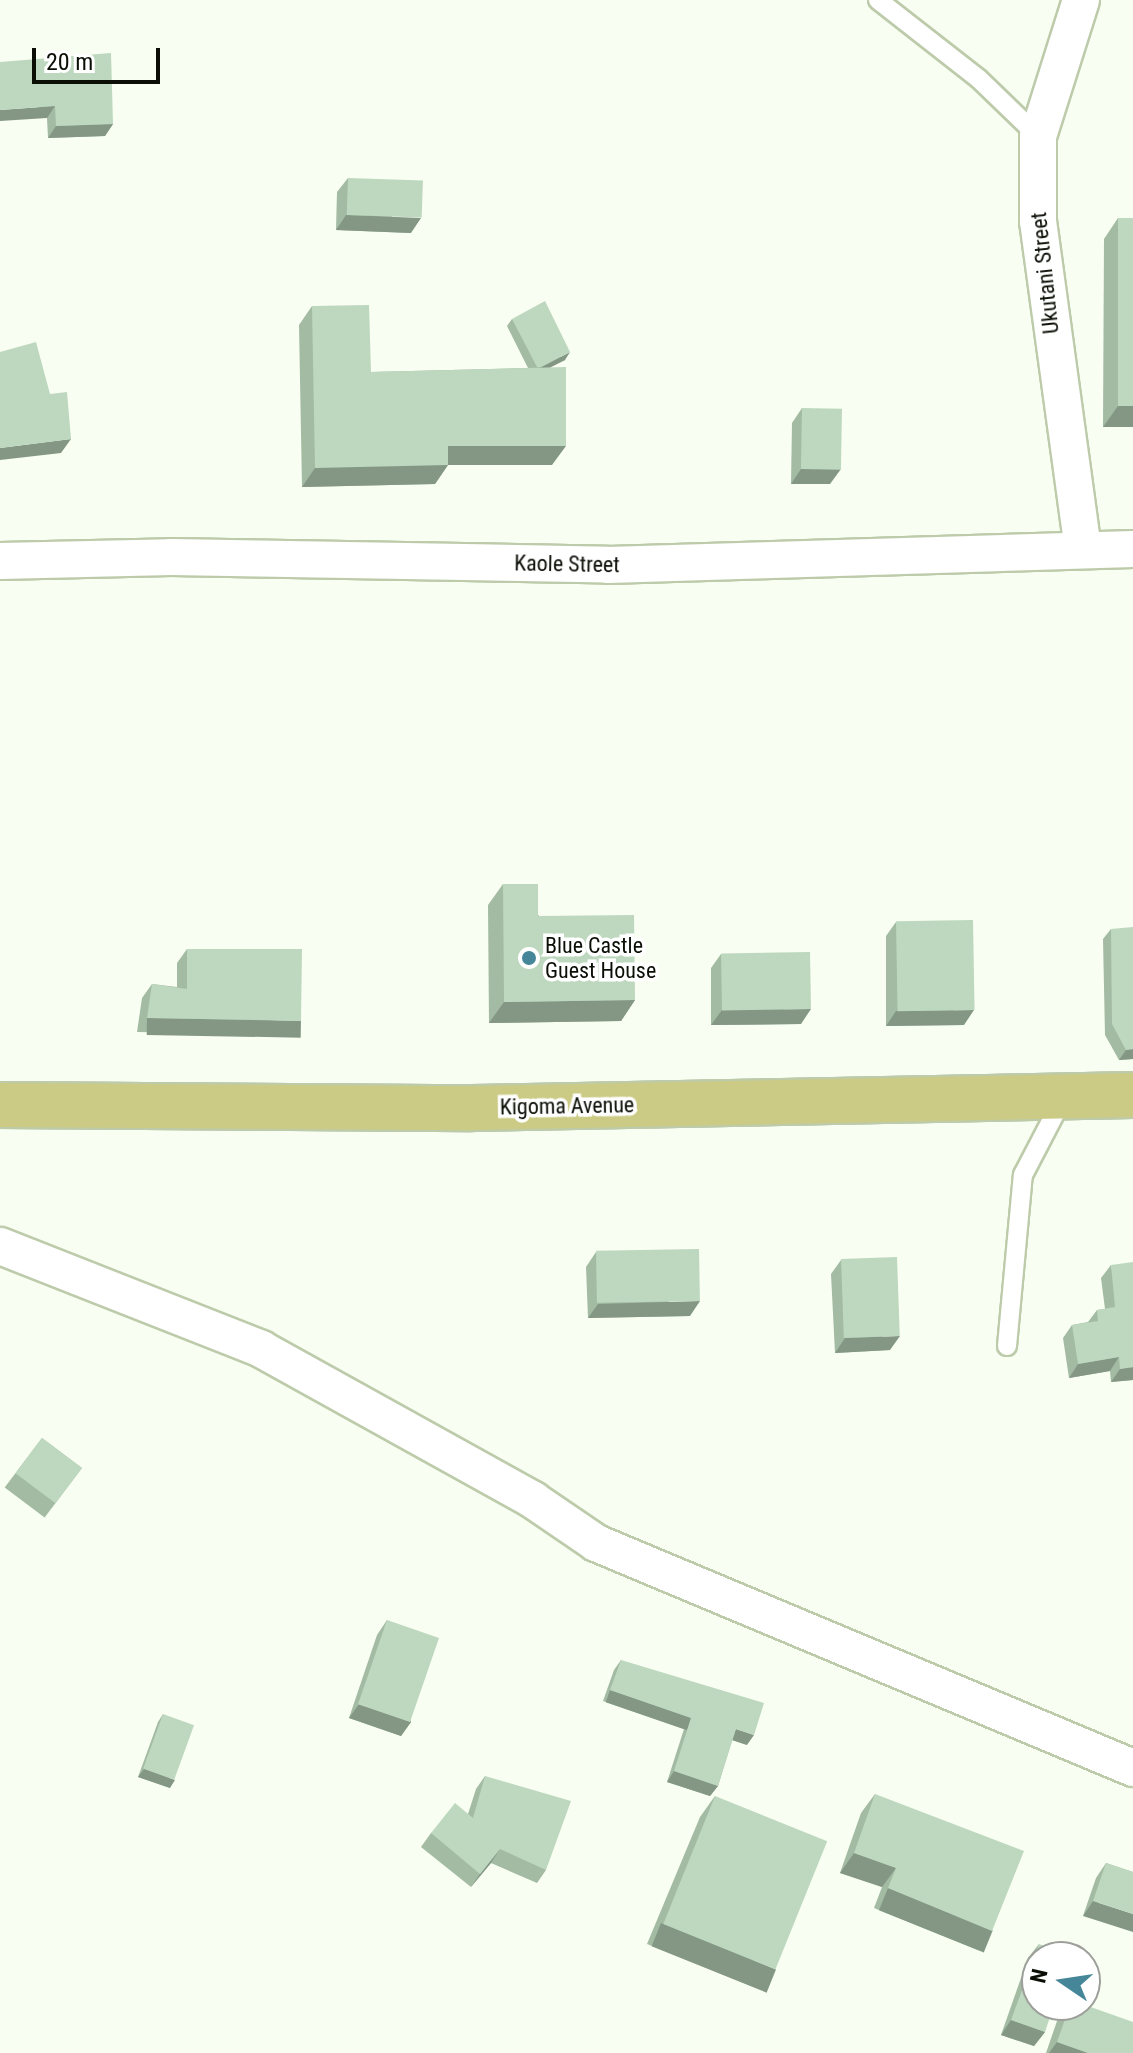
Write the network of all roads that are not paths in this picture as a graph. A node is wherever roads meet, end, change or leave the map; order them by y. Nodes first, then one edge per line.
1 (878, 0) edge
2 (1081, 0) edge
3 (1038, 136) junction
4 (1133, 549) edge
5 (1083, 550) junction
6 (0, 561) edge
7 (1064, 1095) junction
8 (1133, 1095) edge
9 (0, 1105) edge
10 (0, 1246) edge
11 (1007, 1346) dead end
12 (1133, 1768) edge

1 - 3 lane
2 - 3 street, Ukutani Street
3 - 5 street, Ukutani Street
4 - 5 street, Kaole Street
5 - 6 street, Kaole Street
7 - 8 main road, Kigoma Avenue
7 - 9 main road, Kigoma Avenue
7 - 11 lane
10 - 12 street

